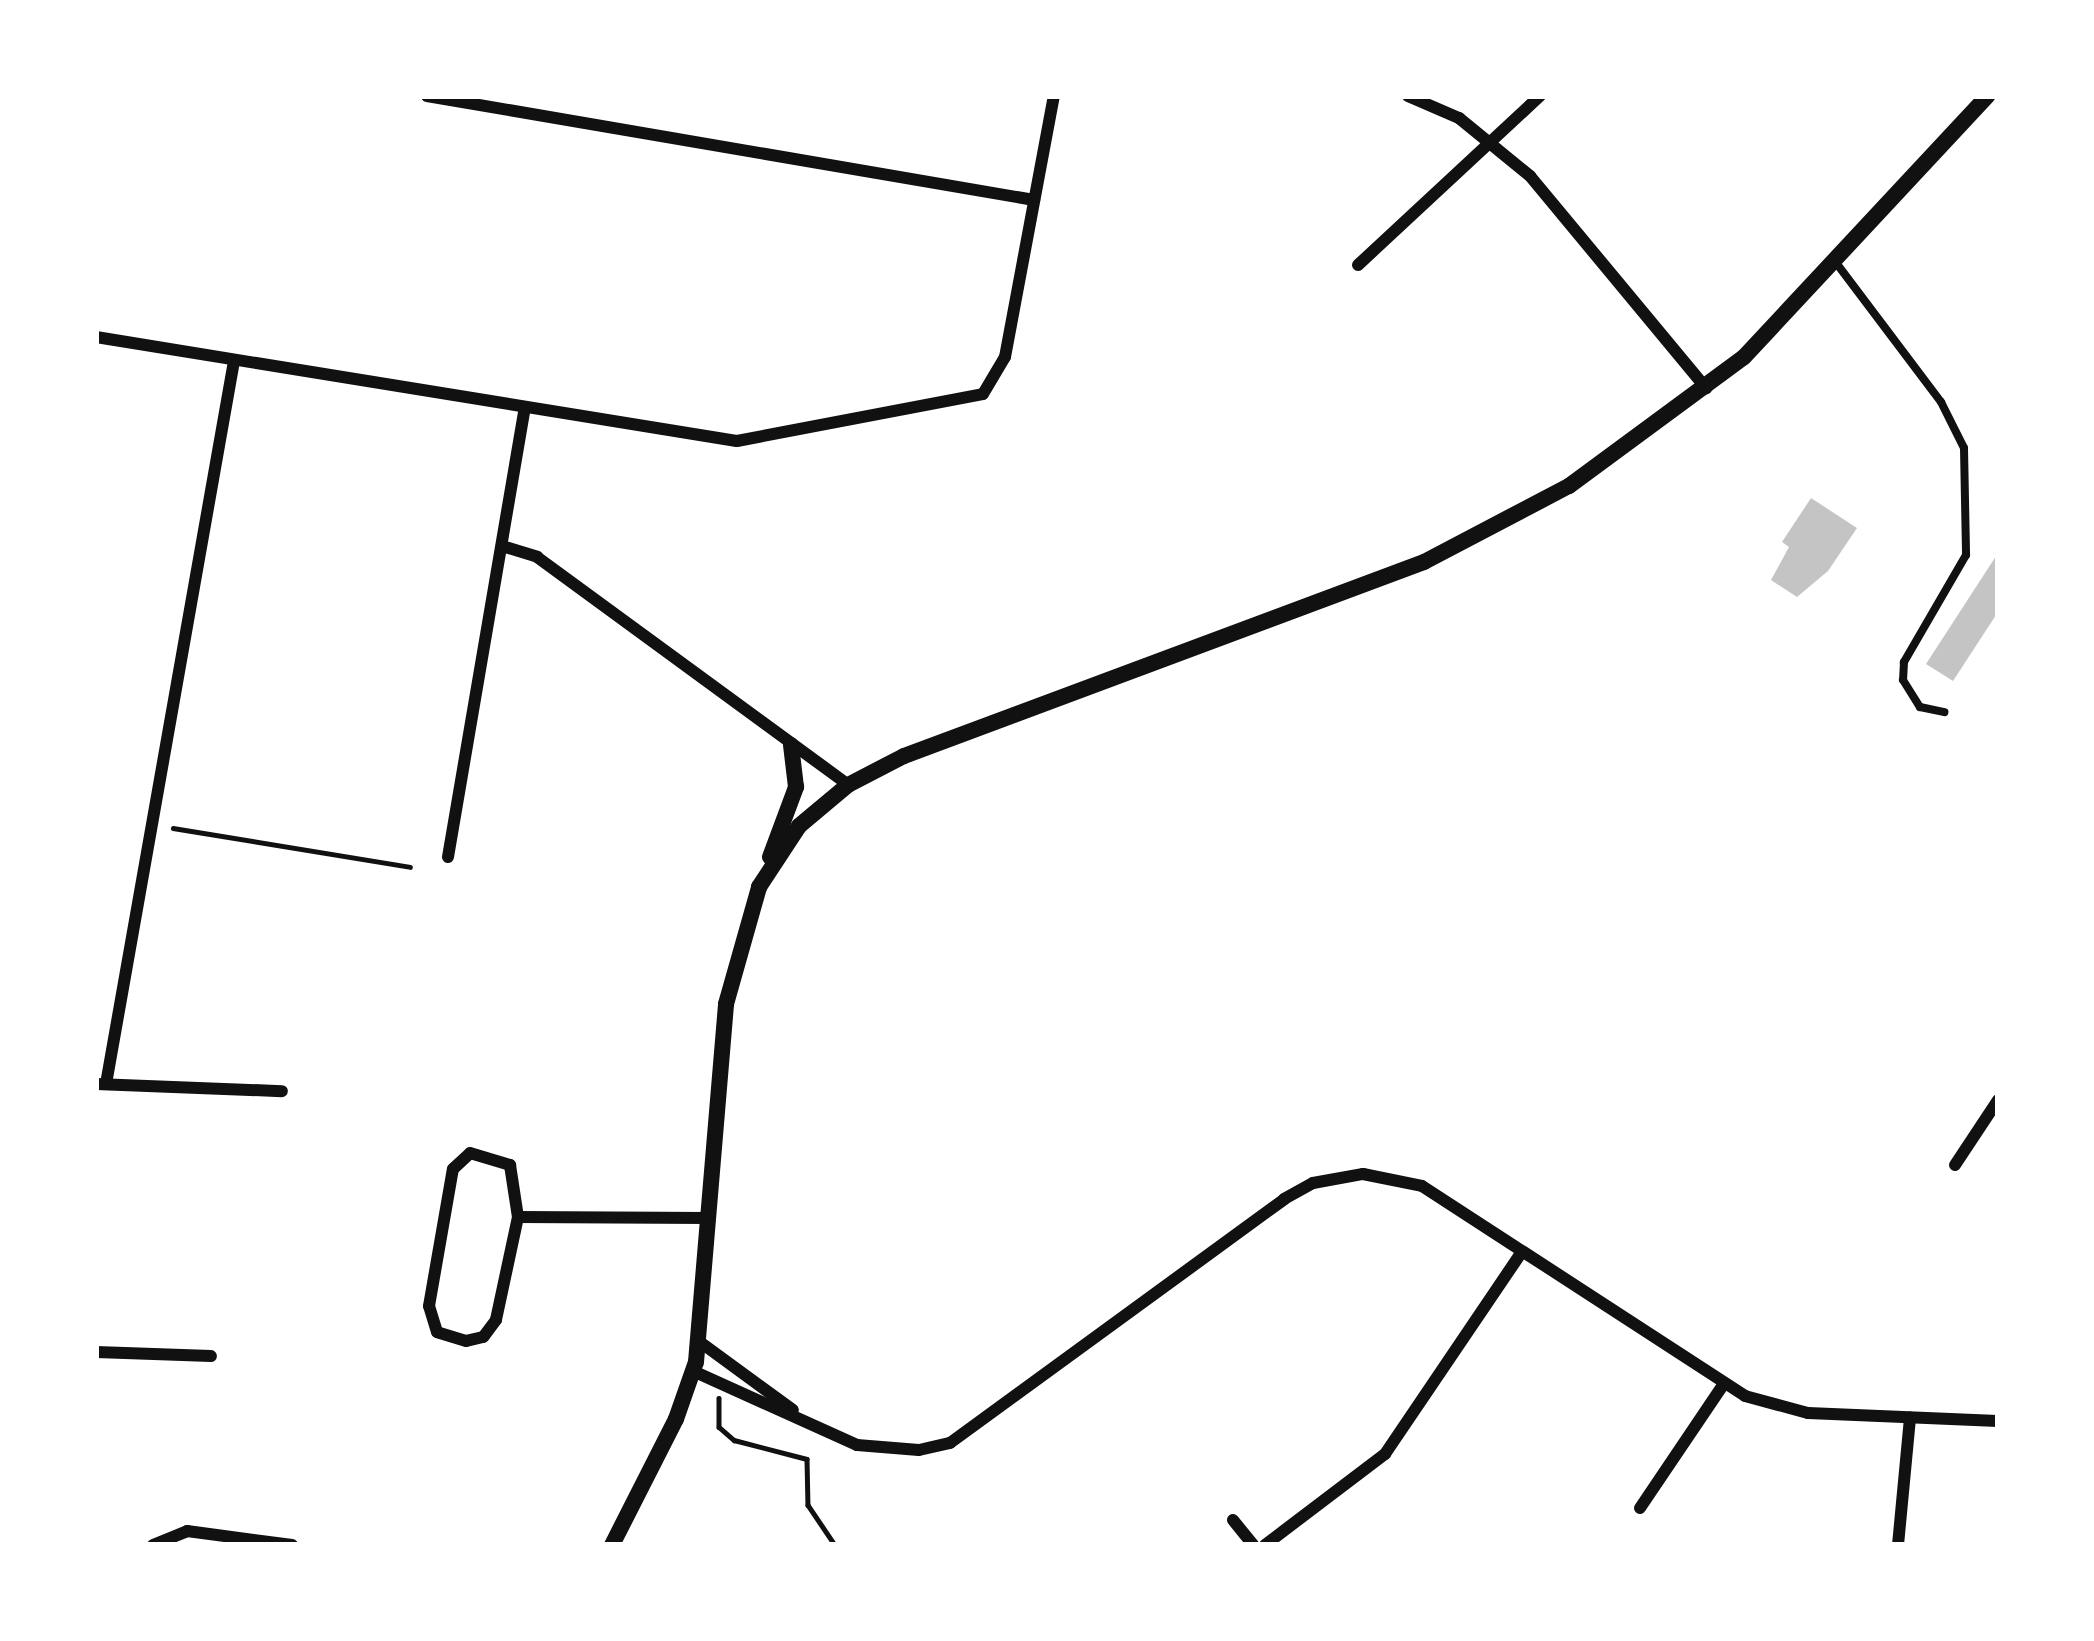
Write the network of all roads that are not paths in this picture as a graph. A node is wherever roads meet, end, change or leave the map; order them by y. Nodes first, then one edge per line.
1 (427, 96) edge
2 (1054, 96) edge
3 (1408, 96) edge
4 (1540, 96) edge
5 (1987, 96) edge
6 (1495, 142) junction
7 (1034, 200) junction
8 (1838, 264) junction
9 (1358, 265) dead end
10 (96, 337) edge
11 (234, 361) junction
12 (1706, 388) junction
13 (525, 408) junction
14 (502, 546) junction
15 (1943, 712) dead end
16 (791, 745) junction
17 (848, 785) junction
18 (448, 856) dead end
19 (770, 864) junction
20 (101, 1084) edge
21 (282, 1091) dead end
22 (1998, 1100) edge
23 (1955, 1165) dead end
24 (518, 1217) junction
25 (709, 1218) junction
26 (1522, 1252) junction
27 (700, 1342) junction
28 (96, 1352) edge
29 (211, 1356) dead end
30 (692, 1371) junction
31 (1723, 1385) junction
32 (1910, 1418) junction
33 (1998, 1421) edge
34 (813, 1425) junction
35 (1640, 1508) dead end
36 (1233, 1520) dead end
37 (153, 1545) edge
38 (292, 1545) edge
39 (611, 1545) edge
40 (1253, 1545) edge
41 (1265, 1545) edge
42 (1898, 1545) edge

1 - 7 street
2 - 7 street
3 - 6 street
4 - 6 street
5 - 8 street
6 - 9 street
6 - 12 street
7 - 13 street
8 - 12 street
8 - 15 lane
10 - 11 street
11 - 13 street
11 - 20 street
12 - 17 street
13 - 14 street
14 - 16 street
14 - 18 street
16 - 17 street
16 - 19 street
17 - 19 street
19 - 25 street
20 - 21 street
22 - 23 street
24 - 24 street
24 - 25 street
25 - 27 street
26 - 31 street
26 - 34 street
26 - 41 street
27 - 30 street
27 - 34 street
28 - 29 street
30 - 34 street
30 - 39 street
31 - 32 street
31 - 35 street
32 - 33 street
32 - 42 street
36 - 40 street
37 - 38 street

